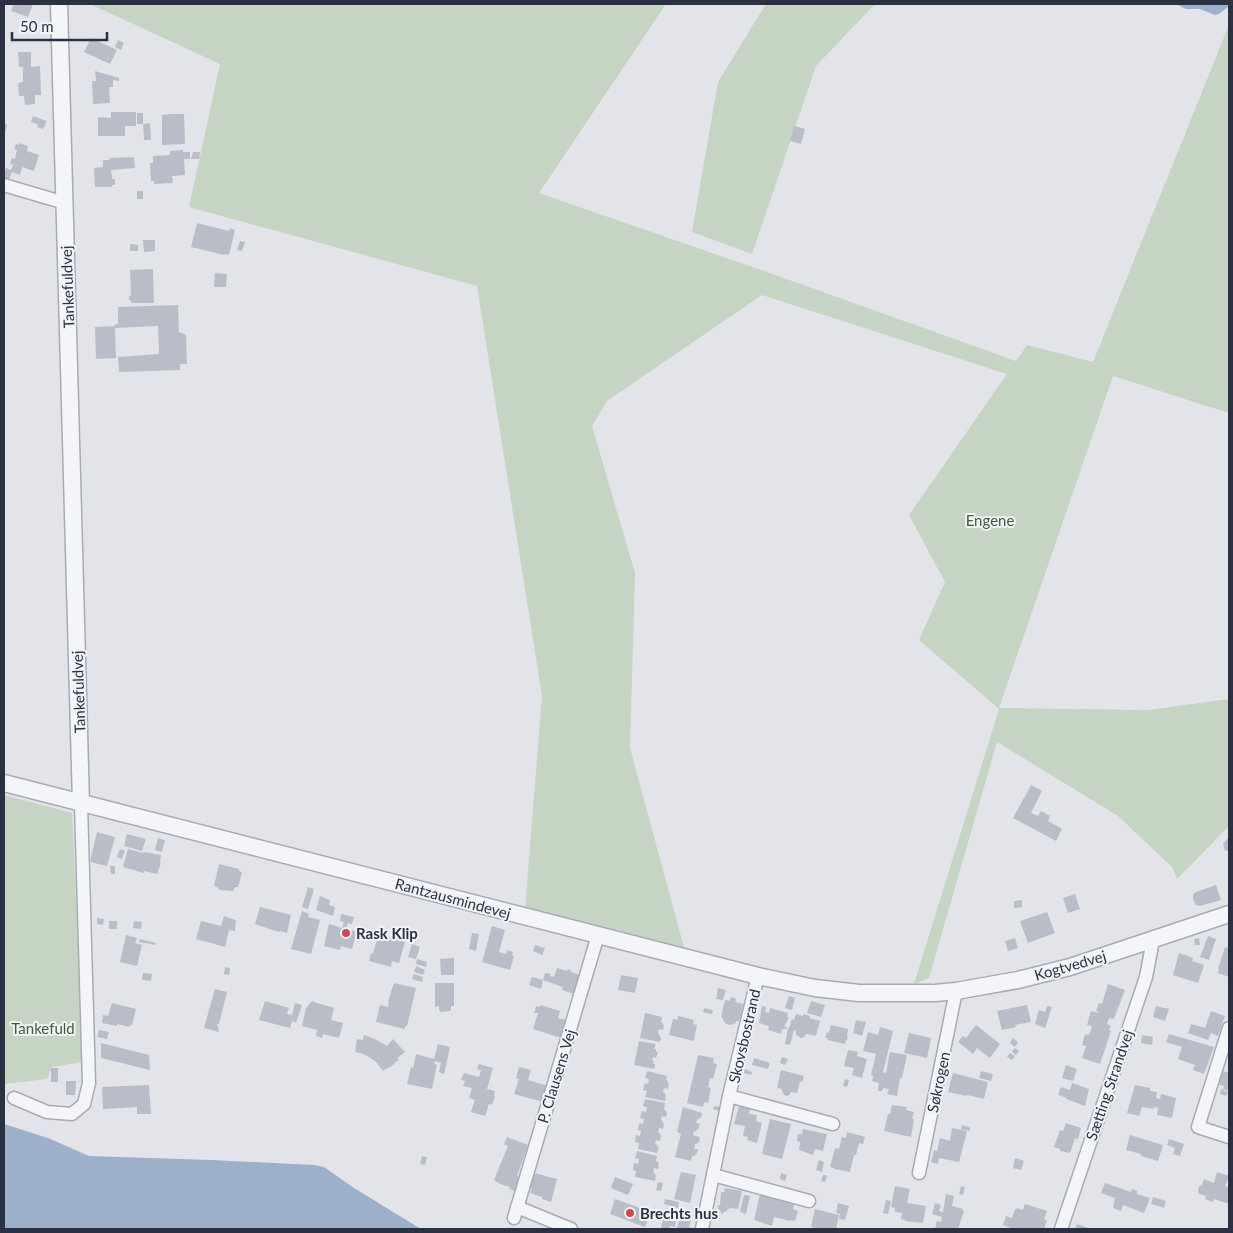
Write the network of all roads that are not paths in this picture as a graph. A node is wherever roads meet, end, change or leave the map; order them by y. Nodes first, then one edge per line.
1 (59, 4) edge
2 (4, 185) edge
3 (65, 203) junction
4 (4, 784) edge
5 (81, 804) junction
6 (1229, 914) edge
7 (598, 935) junction
8 (1153, 940) junction
9 (758, 976) junction
10 (956, 991) junction
11 (906, 993) joint
12 (1229, 1028) edge
13 (729, 1096) junction
14 (14, 1098) dead end
15 (833, 1124) dead end
16 (1229, 1137) edge
17 (919, 1173) dead end
18 (712, 1175) junction
19 (809, 1201) dead end
20 (571, 1229) edge
21 (702, 1229) edge
22 (1061, 1229) edge

1 - 3 street, Tankefuldvej
2 - 3 street
3 - 5 street, Tankefuldvej
4 - 5 street, Rantzausmindevej
5 - 7 street, Rantzausmindevej
5 - 14 street, Tankefuldvej
6 - 8 street, Kogtvedvej
7 - 9 street, Rantzausmindevej
7 - 20 street, P. Clausens Vej
8 - 10 street, Kogtvedvej
8 - 22 street, Sætting Strandvej
9 - 11 street, Rantzausmindevej
9 - 13 street, Skovsbostrand
10 - 11 street, Kogtvedvej
10 - 17 street, Søkrogen
12 - 16 street
13 - 15 street, Skovsbostrand
13 - 18 street, Skovsbostrand
18 - 19 street
18 - 21 street, Skovsbostrand

